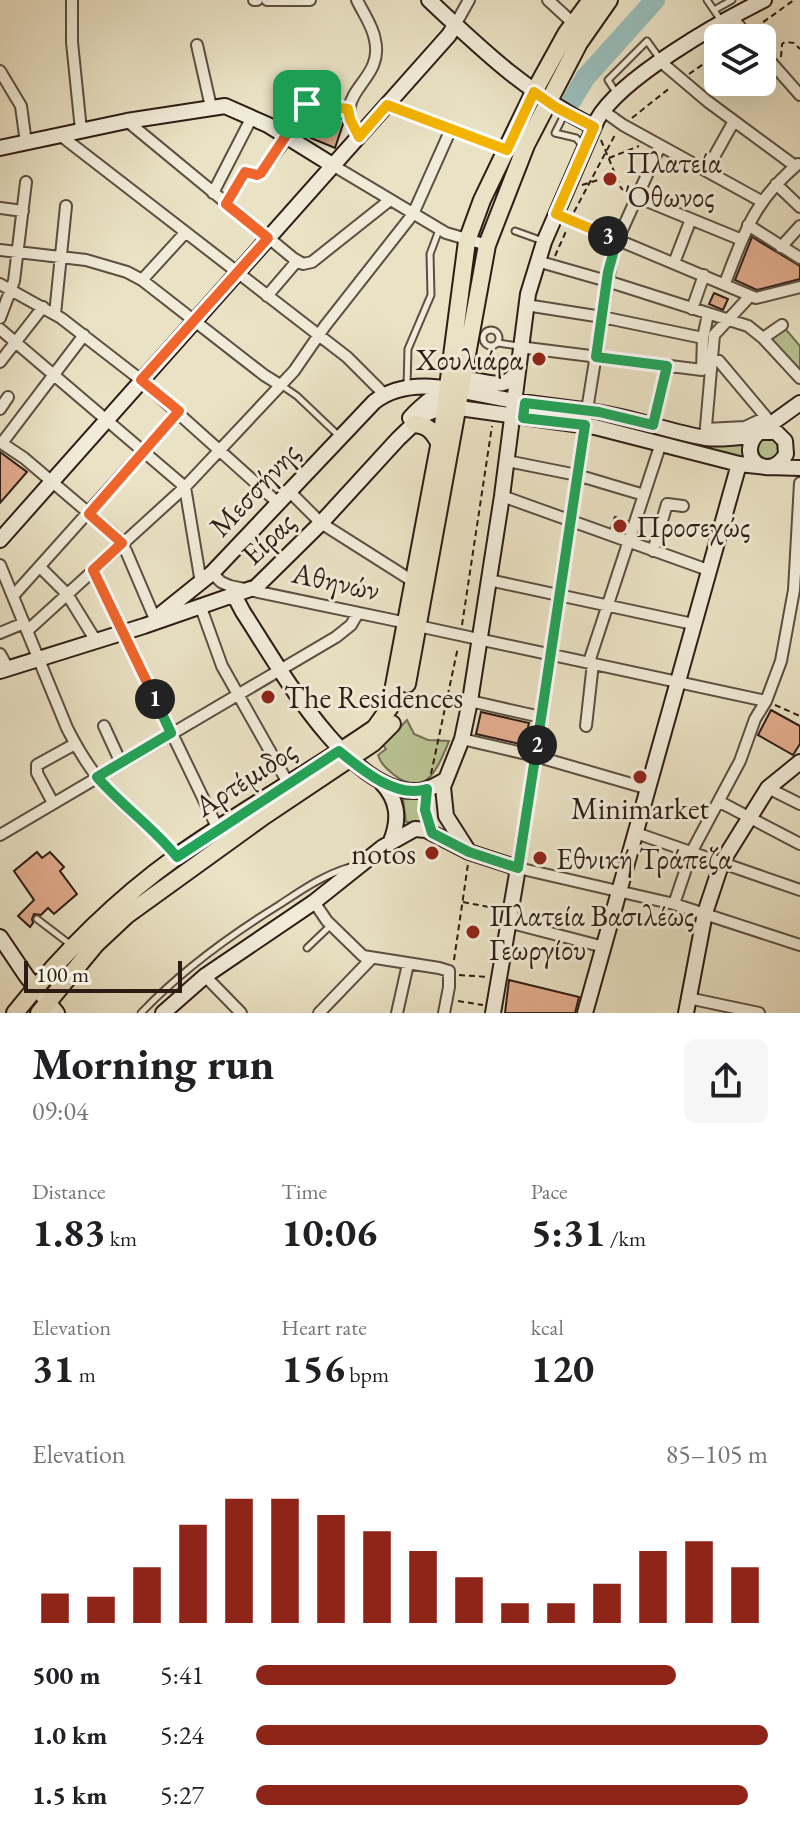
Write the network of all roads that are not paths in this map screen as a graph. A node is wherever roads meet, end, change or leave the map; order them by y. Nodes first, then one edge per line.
1 (72, 0) edge
2 (267, 0) edge
3 (310, 0) edge
4 (357, 0) edge
5 (429, 0) edge
6 (469, 0) edge
7 (548, 0) edge
8 (591, 0) edge
9 (609, 0) edge
10 (707, 0) edge
11 (732, 0) edge
12 (764, 0) edge
13 (723, 16) junction
14 (573, 23) junction
15 (733, 24) edge
16 (455, 25) junction
17 (197, 45) dead end
18 (661, 62) junction
19 (776, 68) edge
20 (0, 71) edge
21 (534, 92) junction
22 (617, 94) junction
23 (800, 95) edge
24 (548, 103) junction
25 (387, 105) junction
26 (211, 107) junction
27 (348, 109) junction
28 (602, 110) junction
29 (565, 113) junction
30 (252, 117) junction
31 (127, 121) junction
32 (734, 121) junction
33 (594, 127) junction
34 (451, 129) junction
35 (81, 130) junction
36 (60, 135) junction
37 (287, 137) junction
38 (359, 137) junction
39 (26, 143) junction
40 (656, 143) junction
41 (0, 148) edge
42 (507, 150) junction
43 (585, 150) junction
44 (798, 164) edge
45 (334, 166) junction
46 (706, 171) junction
47 (26, 182) dead end
48 (776, 184) junction
49 (213, 193) junction
50 (637, 197) junction
51 (390, 200) junction
52 (761, 201) junction
53 (226, 204) junction
54 (66, 206) dead end
55 (800, 207) edge
56 (0, 208) edge
57 (23, 211) junction
58 (413, 214) junction
59 (563, 217) junction
60 (691, 219) junction
61 (748, 225) junction
62 (800, 226) edge
63 (439, 229) junction
64 (515, 231) dead end
65 (185, 233) junction
66 (268, 238) junction
67 (617, 239) junction
68 (742, 240) junction
69 (467, 241) junction
70 (544, 242) junction
71 (487, 245) junction
72 (781, 247) junction
73 (0, 250) edge
74 (18, 252) junction
75 (61, 257) junction
76 (800, 258) edge
77 (297, 261) junction
78 (544, 263) junction
79 (674, 263) junction
80 (238, 273) junction
81 (704, 275) junction
82 (142, 280) junction
83 (607, 281) junction
84 (725, 283) junction
85 (0, 284) edge
86 (800, 287) edge
87 (12, 289) junction
88 (267, 296) junction
89 (753, 297) junction
90 (526, 305) junction
91 (43, 307) junction
92 (692, 309) junction
93 (55, 314) junction
94 (708, 314) junction
95 (602, 317) junction
96 (0, 318) edge
97 (727, 319) junction
98 (194, 322) junction
99 (782, 325) dead end
100 (0, 329) edge
101 (84, 335) junction
102 (319, 336) junction
103 (703, 338) junction
104 (763, 338) junction
105 (16, 340) junction
106 (498, 343) dead end
107 (519, 347) junction
108 (596, 357) junction
109 (707, 359) junction
110 (0, 362) edge
111 (667, 366) junction
112 (517, 371) junction
113 (54, 375) junction
114 (800, 378) edge
115 (141, 380) junction
116 (280, 385) junction
117 (404, 388) junction
118 (384, 394) junction
119 (458, 394) junction
120 (8, 397) dead end
121 (796, 405) edge
122 (0, 409) edge
123 (179, 411) junction
124 (512, 415) junction
125 (586, 418) junction
126 (106, 420) junction
127 (413, 420) junction
128 (653, 425) junction
129 (706, 433) junction
130 (757, 434) junction
131 (339, 436) junction
132 (1, 442) edge
133 (661, 443) junction
134 (786, 443) junction
135 (440, 444) junction
136 (221, 450) junction
137 (146, 451) junction
138 (507, 461) junction
139 (739, 464) junction
140 (767, 467) junction
141 (800, 468) edge
142 (577, 475) junction
143 (52, 481) junction
144 (800, 483) edge
145 (185, 487) junction
146 (288, 490) junction
147 (644, 495) junction
148 (502, 496) junction
149 (277, 502) junction
150 (683, 506) dead end
151 (89, 514) junction
152 (570, 521) junction
153 (321, 523) junction
154 (798, 533) edge
155 (0, 539) edge
156 (629, 542) junction
157 (122, 543) junction
158 (653, 551) junction
159 (0, 565) edge
160 (40, 567) junction
161 (93, 570) junction
162 (708, 570) junction
163 (207, 578) junction
164 (489, 580) junction
165 (414, 582) junction
166 (250, 590) junction
167 (67, 594) junction
168 (234, 595) junction
169 (559, 595) junction
170 (13, 596) junction
171 (200, 605) junction
172 (608, 605) junction
173 (358, 613) junction
174 (149, 622) junction
175 (413, 624) junction
176 (693, 624) junction
177 (26, 627) junction
178 (123, 632) junction
179 (0, 633) edge
180 (480, 638) junction
181 (96, 641) junction
182 (0, 654) edge
183 (551, 654) junction
184 (39, 658) junction
185 (591, 663) junction
186 (4, 669) edge
187 (281, 669) junction
188 (678, 682) junction
189 (237, 694) junction
190 (470, 701) junction
191 (766, 701) junction
192 (541, 717) junction
193 (104, 726) dead end
194 (586, 726) dead end
195 (171, 733) junction
196 (462, 739) junction
197 (75, 744) junction
198 (344, 755) junction
199 (535, 756) junction
200 (800, 762) edge
201 (121, 763) junction
202 (97, 777) junction
203 (378, 779) junction
204 (445, 780) junction
205 (288, 783) junction
206 (768, 788) junction
207 (649, 789) junction
208 (720, 802) junction
209 (53, 803) junction
210 (800, 804) edge
211 (749, 817) junction
212 (218, 829) junction
213 (2, 830) edge
214 (636, 833) junction
215 (391, 841) junction
216 (800, 844) edge
217 (692, 851) junction
218 (177, 857) junction
219 (469, 860) junction
220 (722, 862) junction
221 (359, 865) junction
222 (518, 868) junction
223 (800, 890) edge
224 (620, 892) junction
225 (314, 902) junction
226 (674, 904) junction
227 (705, 913) junction
228 (505, 916) junction
229 (37, 919) dead end
230 (331, 925) junction
231 (0, 937) edge
232 (800, 945) edge
233 (73, 946) junction
234 (604, 947) junction
235 (307, 948) dead end
236 (371, 959) junction
237 (408, 964) junction
238 (205, 976) junction
239 (36, 988) junction
240 (687, 1005) edge
241 (48, 1009) edge
242 (489, 1009) edge
243 (15, 1013) edge
244 (141, 1013) edge
245 (163, 1013) edge
246 (241, 1013) edge
247 (319, 1013) edge
248 (397, 1013) edge
249 (444, 1013) edge
250 (585, 1013) edge
251 (759, 1013) edge

1 - 35 street
2 - 3 street
4 - 27 street
5 - 16 street
6 - 16 street
7 - 14 street
8 - 14 main road, Αρτέμιδος
9 - 24 main road, Αρτέμιδος
10 - 13 lane
11 - 13 lane
12 - 13 street
13 - 15 street
13 - 18 street
14 - 21 main road, Αρτέμιδος
16 - 21 street
16 - 25 street
17 - 26 street
18 - 22 street
18 - 22 lane
18 - 32 street
19 - 23 street
20 - 39 street
21 - 24 street
21 - 42 main road, Αρτέμιδος
22 - 28 street
24 - 29 street
24 - 71 main road, Αρτέμιδος
25 - 34 street
25 - 38 street
26 - 30 street
26 - 31 street
27 - 37 street
27 - 38 street
28 - 33 street
28 - 40 street
29 - 33 street
29 - 43 lane
30 - 37 street
30 - 49 street
31 - 35 street
31 - 49 street
32 - 44 street
32 - 46 street
33 - 43 street
34 - 42 street
34 - 58 street
35 - 36 street
36 - 39 street
36 - 65 street
37 - 45 street
37 - 53 street
38 - 45 street
39 - 41 street
40 - 46 street
40 - 50 street
42 - 69 main road, Αρτέμιδος
43 - 59 street
44 - 48 street
45 - 51 street
45 - 66 street
46 - 52 street
47 - 57 street
48 - 52 street
48 - 55 street
49 - 53 street
50 - 60 street
50 - 67 street
51 - 58 street
51 - 77 street
52 - 61 street
53 - 66 street
54 - 75 street
56 - 57 street
57 - 74 street
58 - 63 street
58 - 102 street
59 - 67 street
59 - 70 street
60 - 68 street
60 - 79 street
61 - 68 street
61 - 72 street
62 - 72 street
63 - 69 street
63 - 117 lane
64 - 70 lane
65 - 80 street
65 - 82 street
66 - 77 street
66 - 80 street
67 - 79 street
67 - 83 street
68 - 84 street
69 - 71 street
69 - 119 main road, Αρτέμιδος
70 - 78 street
71 - 119 main road, Αρτέμιδος
72 - 76 street
73 - 74 street
74 - 75 street
74 - 87 street
75 - 82 street
75 - 93 street
77 - 88 street
78 - 83 street
78 - 90 street
79 - 81 street
80 - 88 street
80 - 98 street
81 - 84 street
81 - 92 street
82 - 98 street
83 - 92 street
83 - 95 street
84 - 89 street
85 - 87 street
86 - 89 street
87 - 91 street
87 - 96 street
88 - 102 street
89 - 97 street
90 - 95 street
90 - 107 street
91 - 93 street
91 - 105 street
92 - 94 street
93 - 101 street
94 - 97 street
94 - 103 street
95 - 103 street
95 - 108 street
97 - 104 street
97 - 109 street
98 - 115 street
98 - 116 street
99 - 104 street
100 - 105 street
101 - 113 street
101 - 115 street
102 - 116 street
102 - 118 street
103 - 109 street
104 - 114 street
105 - 110 street
105 - 113 street
106 - 107 lane
107 - 108 street
107 - 112 street
108 - 111 street
108 - 125 street
109 - 111 street
109 - 129 street
109 - 129 street
111 - 128 street
112 - 119 street
112 - 124 street
113 - 126 street
113 - 132 street
115 - 123 street
115 - 126 street
116 - 131 lane
116 - 136 street
117 - 118 street, Μεσσήνης
117 - 119 street, Μεσσήνης
117 - 127 street
118 - 131 street, Μεσσήνης
119 - 124 street
119 - 124 street
119 - 127 street, Είρας
119 - 135 main road, Αρτέμιδος
119 - 175 main road, Αρτέμιδος
120 - 122 street
121 - 130 street
121 - 134 street
123 - 136 street
123 - 137 street
124 - 125 street
124 - 138 street
125 - 128 street
125 - 133 street
125 - 142 street
126 - 137 street
126 - 143 street
127 - 135 main road
127 - 153 street, Είρας
128 - 129 street
129 - 130 street
130 - 134 street
130 - 140 street
131 - 146 street, Μεσσήνης
132 - 143 street
133 - 139 street
133 - 147 street
134 - 140 street
134 - 141 street
135 - 165 main road, Αρτέμιδος
136 - 145 street
136 - 149 street
137 - 145 street
137 - 151 street
138 - 142 street
138 - 148 street
139 - 140 street
139 - 162 street
140 - 141 street
142 - 147 street
142 - 152 street
143 - 151 street
143 - 155 street
144 - 154 street
145 - 157 street
145 - 163 street
146 - 149 street, Μεσσήνης
146 - 153 street
147 - 156 street
148 - 152 street
148 - 164 street
149 - 163 street, Μεσσήνης
150 - 158 street
151 - 157 street
151 - 160 street
152 - 156 street
152 - 169 street
153 - 165 street
153 - 166 street, Είρας
154 - 191 street
156 - 158 street
156 - 172 street
157 - 161 street
157 - 174 street
158 - 162 street
159 - 170 street
160 - 167 street
160 - 170 street
161 - 167 street
161 - 178 street
162 - 176 street
163 - 166 street, Αθηνών
163 - 174 street, Μεσσήνης
164 - 169 street
164 - 180 street
165 - 175 main road, Αρτέμιδος
166 - 168 street, Είρας
166 - 173 street, Αθηνών
167 - 177 street
167 - 181 street
168 - 171 street, Είρας
168 - 187 street
169 - 172 street
169 - 183 street
170 - 177 street
171 - 174 street, Είρας
171 - 189 street
172 - 176 street
172 - 185 street
173 - 175 street, Αθηνών
173 - 187 street
174 - 178 street
175 - 180 street, Αθηνών
175 - 198 main road, Αρτέμιδος
176 - 188 street
177 - 179 street
177 - 184 street
178 - 181 street
178 - 195 street
180 - 183 street, Αθηνών
180 - 190 street
181 - 184 street
182 - 186 street
183 - 185 street, Αθηνών
183 - 192 street
184 - 186 street
184 - 197 street
185 - 188 street, Αθηνών
185 - 194 street
187 - 189 street
187 - 198 street
188 - 191 street, Αθηνών
188 - 207 street
189 - 195 street
189 - 205 street
190 - 192 street
190 - 196 street
191 - 208 street
192 - 199 street
193 - 201 street
195 - 201 street
195 - 212 street
196 - 199 street
196 - 204 street
197 - 202 street
197 - 209 street
198 - 203 street
198 - 205 main road, Αρτέμιδος
198 - 241 main road, Αρτέμιδος
199 - 207 street
199 - 222 street
200 - 206 street
201 - 202 street
202 - 209 street
202 - 218 street
203 - 204 street
203 - 215 street
204 - 219 street
205 - 212 main road, Αρτέμιδος
206 - 210 street
206 - 211 street
207 - 214 street
208 - 211 street
208 - 217 street
209 - 213 street
211 - 216 street
211 - 220 street
212 - 218 main road, Αρτέμιδος
214 - 217 street
214 - 224 street
215 - 219 street
215 - 221 street
217 - 220 street
217 - 226 street
218 - 233 main road, Αρτέμιδος
219 - 222 street
220 - 223 street
220 - 227 street
221 - 225 street
221 - 244 lane
222 - 224 street
222 - 228 street
224 - 226 street
224 - 234 street
225 - 230 street
225 - 238 street
226 - 227 street
227 - 232 street
227 - 240 street
228 - 234 street
228 - 242 street
229 - 233 lane
230 - 235 lane
230 - 236 street
231 - 239 street
233 - 239 main road, Αρτέμιδος
234 - 250 street
236 - 237 street
236 - 247 street
237 - 248 street
237 - 249 street
238 - 245 street
238 - 246 street
239 - 241 street
239 - 243 main road, Αρτέμιδος
240 - 251 street

